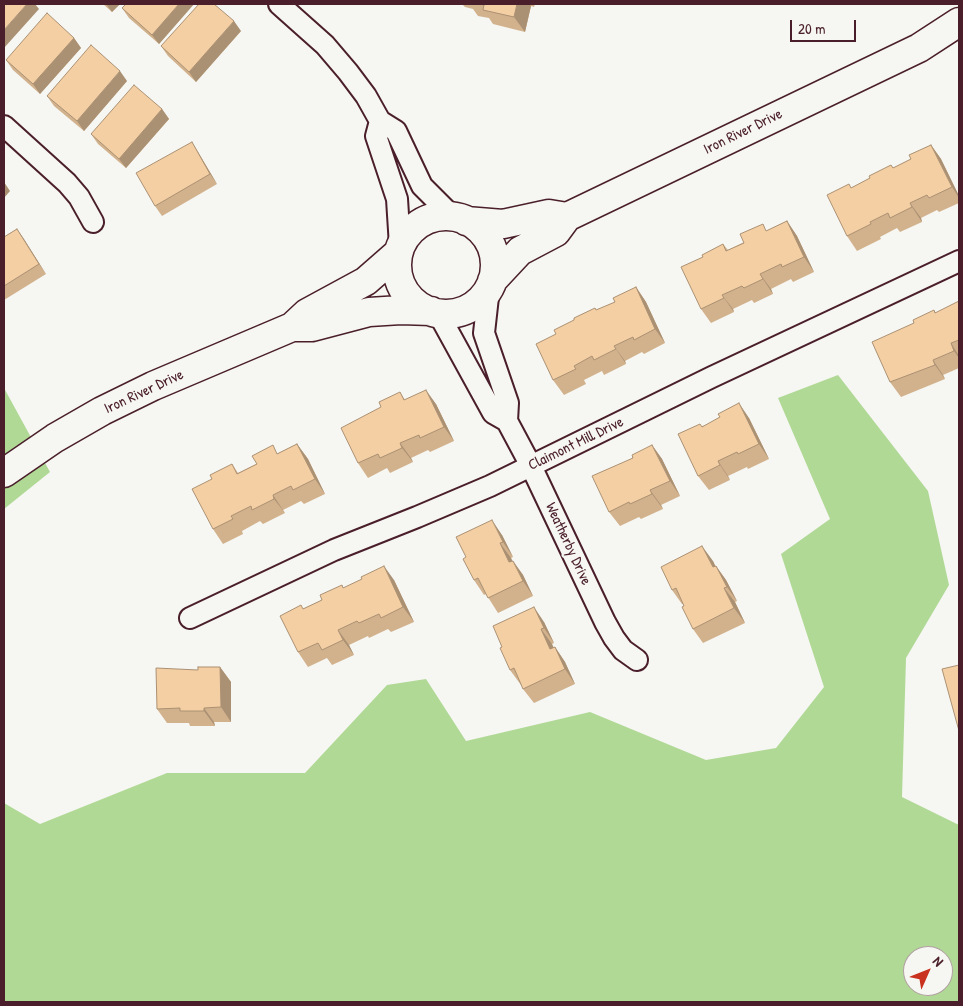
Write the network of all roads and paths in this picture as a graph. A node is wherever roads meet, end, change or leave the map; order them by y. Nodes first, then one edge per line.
1 (279, 4) edge
2 (959, 22) edge
3 (959, 34) edge
4 (919, 48) junction
5 (380, 121) junction
6 (4, 126) edge
7 (567, 217) junction
8 (459, 219) junction
9 (93, 222) dead end
10 (399, 250) junction
11 (959, 261) edge
12 (490, 285) junction
13 (435, 312) junction
14 (292, 327) junction
15 (507, 421) junction
16 (531, 466) junction
17 (4, 473) edge
18 (190, 618) dead end
19 (637, 660) dead end

1 - 5 street
2 - 4 street, Iron River Drive
3 - 4 street, Iron River Drive
4 - 7 street, Iron River Drive
5 - 8 street
5 - 10 street
6 - 9 street
7 - 8 street, Iron River Drive
7 - 12 street, Iron River Drive
8 - 10 street
8 - 12 street
10 - 13 street
10 - 14 street, Iron River Drive
11 - 16 street, Claimont Mill Drive
12 - 13 street
12 - 15 street, Weatherby Drive
13 - 14 street, Iron River Drive
13 - 15 street, Weatherby Drive
14 - 17 street, Iron River Drive
15 - 16 street, Weatherby Drive
16 - 18 street, Claimont Mill Drive
16 - 19 street, Weatherby Drive

